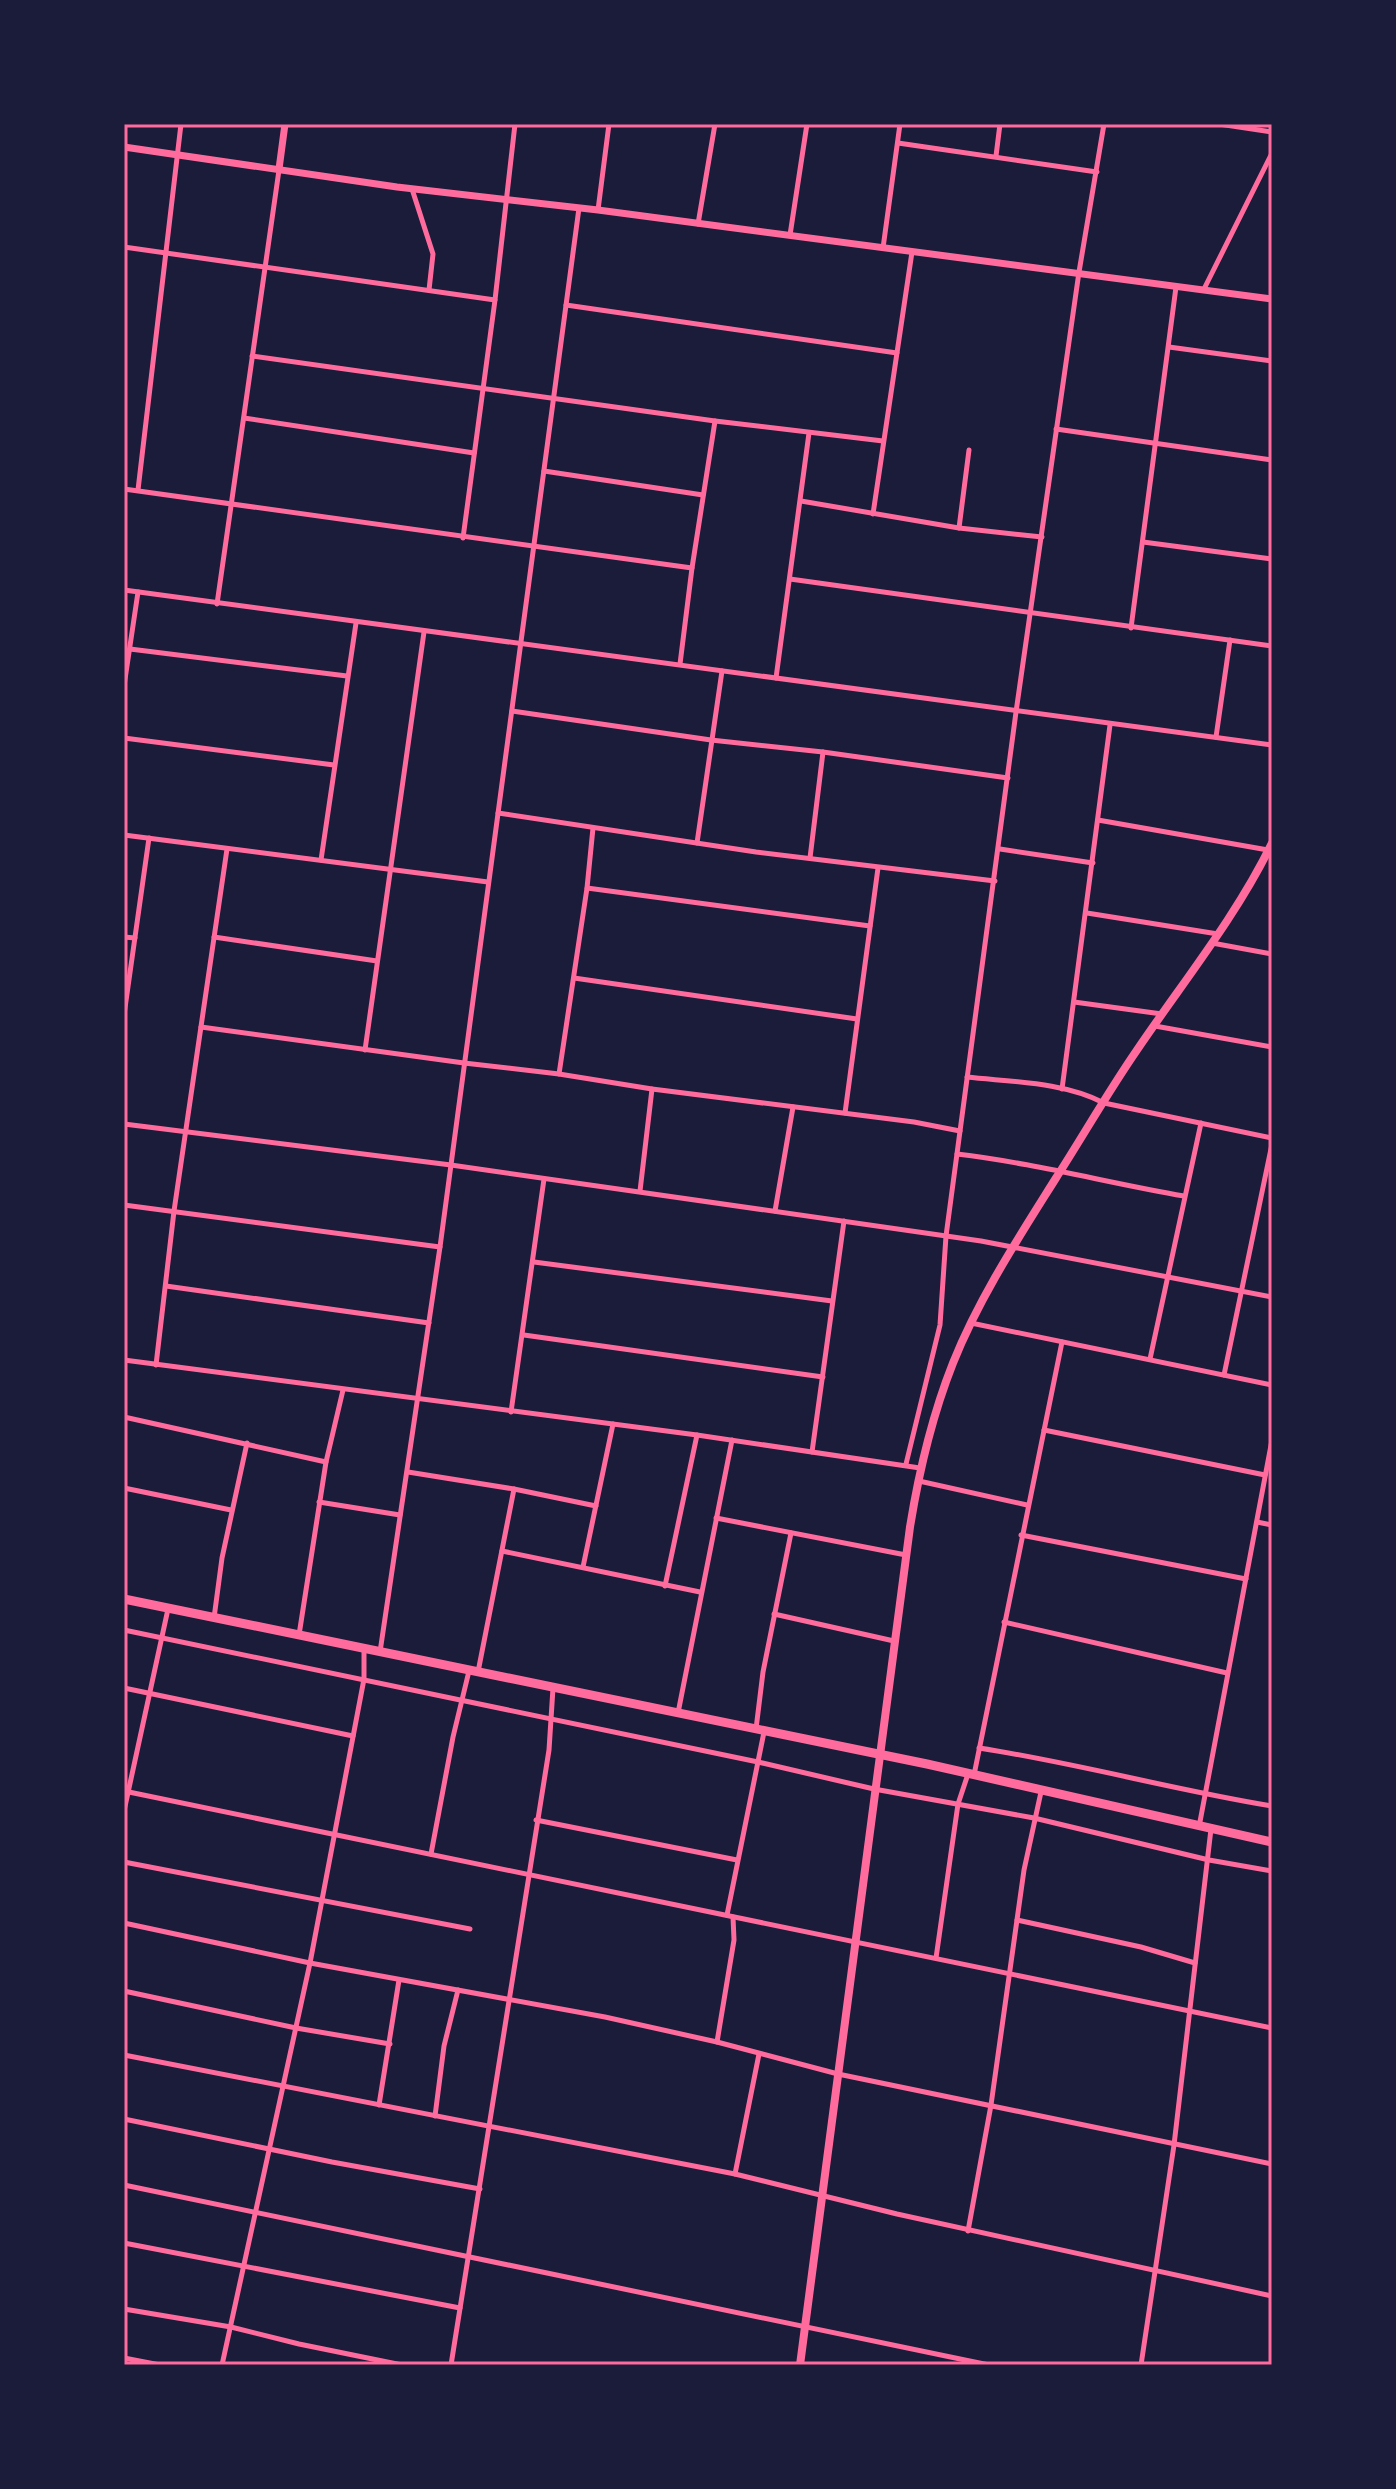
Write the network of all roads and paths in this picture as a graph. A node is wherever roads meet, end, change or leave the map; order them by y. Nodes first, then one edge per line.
1 (181, 124) edge
2 (285, 124) edge
3 (515, 124) edge
4 (609, 124) edge
5 (715, 124) edge
6 (807, 124) edge
7 (900, 124) edge
8 (1000, 124) edge
9 (1104, 124) edge
10 (1219, 124) edge
11 (1272, 132) edge
12 (898, 143) junction
13 (124, 147) edge
14 (1272, 153) edge
15 (179, 154) junction
16 (996, 156) junction
17 (279, 169) junction
18 (1097, 172) junction
19 (412, 189) junction
20 (507, 201) junction
21 (579, 208) junction
22 (598, 210) junction
23 (698, 224) junction
24 (790, 235) junction
25 (124, 247) edge
26 (883, 248) junction
27 (912, 252) junction
28 (167, 253) junction
29 (265, 267) junction
30 (1079, 272) junction
31 (1176, 287) junction
32 (1204, 289) junction
33 (429, 290) junction
34 (1272, 299) edge
35 (495, 300) junction
36 (566, 305) junction
37 (1169, 347) junction
38 (897, 353) junction
39 (252, 356) junction
40 (1272, 361) edge
41 (483, 387) junction
42 (555, 397) junction
43 (244, 418) junction
44 (715, 421) junction
45 (1056, 429) junction
46 (809, 433) junction
47 (883, 441) junction
48 (1156, 445) junction
49 (969, 450) dead end
50 (474, 453) junction
51 (1272, 460) edge
52 (544, 471) junction
53 (124, 489) edge
54 (138, 490) junction
55 (703, 495) junction
56 (801, 501) junction
57 (231, 504) junction
58 (873, 514) junction
59 (959, 528) junction
60 (1042, 537) junction
61 (463, 538) junction
62 (1143, 542) junction
63 (532, 545) junction
64 (1272, 559) edge
65 (692, 568) junction
66 (790, 579) junction
67 (124, 590) edge
68 (138, 592) junction
69 (217, 604) junction
70 (1030, 613) junction
71 (356, 623) junction
72 (1131, 628) junction
73 (424, 632) junction
74 (1230, 640) junction
75 (521, 643) junction
76 (1272, 646) edge
77 (130, 649) junction
78 (680, 664) junction
79 (722, 671) junction
80 (347, 676) junction
81 (776, 678) junction
82 (124, 686) edge
83 (512, 711) junction
84 (1016, 712) junction
85 (1110, 725) junction
86 (1216, 737) junction
87 (124, 738) edge
88 (711, 740) junction
89 (1272, 745) edge
90 (823, 752) junction
91 (334, 765) junction
92 (1008, 778) junction
93 (498, 813) junction
94 (1098, 820) junction
95 (593, 828) junction
96 (124, 835) edge
97 (149, 838) junction
98 (697, 843) junction
99 (1270, 846) edge
100 (227, 849) junction
101 (1000, 849) junction
102 (810, 858) junction
103 (321, 860) junction
104 (1268, 861) edge
105 (1093, 863) junction
106 (878, 868) junction
107 (390, 870) junction
108 (995, 881) junction
109 (488, 882) junction
110 (587, 888) junction
111 (1087, 913) junction
112 (870, 926) junction
113 (1218, 934) junction
114 (124, 937) edge
115 (214, 937) junction
116 (135, 938) junction
117 (1212, 943) junction
118 (1272, 954) edge
119 (377, 961) junction
120 (574, 978) junction
121 (1074, 1002) junction
122 (1162, 1014) junction
123 (124, 1015) edge
124 (857, 1019) junction
125 (1154, 1026) junction
126 (201, 1027) junction
127 (1272, 1047) edge
128 (365, 1050) junction
129 (464, 1063) junction
130 (559, 1074) junction
131 (967, 1077) junction
132 (652, 1089) junction
133 (1062, 1089) junction
134 (1104, 1103) junction
135 (793, 1107) junction
136 (845, 1113) junction
137 (1201, 1123) junction
138 (124, 1124) edge
139 (960, 1131) junction
140 (185, 1133) junction
141 (1272, 1138) edge
142 (1272, 1144) edge
143 (957, 1154) junction
144 (451, 1165) junction
145 (1060, 1173) junction
146 (544, 1179) junction
147 (640, 1191) junction
148 (1184, 1196) junction
149 (124, 1205) edge
150 (174, 1211) junction
151 (775, 1211) junction
152 (844, 1221) junction
153 (946, 1236) junction
154 (440, 1247) junction
155 (1014, 1248) junction
156 (534, 1262) junction
157 (1168, 1276) junction
158 (166, 1286) junction
159 (1241, 1290) junction
160 (1272, 1297) edge
161 (832, 1301) junction
162 (429, 1323) junction
163 (971, 1323) junction
164 (524, 1335) junction
165 (1062, 1342) junction
166 (1150, 1359) junction
167 (124, 1360) edge
168 (156, 1365) junction
169 (1224, 1375) junction
170 (823, 1377) junction
171 (1272, 1385) edge
172 (343, 1390) junction
173 (419, 1400) junction
174 (511, 1412) junction
175 (124, 1417) edge
176 (613, 1424) junction
177 (1044, 1430) junction
178 (697, 1435) junction
179 (732, 1440) junction
180 (1272, 1440) edge
181 (247, 1443) junction
182 (812, 1452) junction
183 (326, 1462) junction
184 (906, 1464) junction
185 (920, 1468) junction
186 (408, 1472) junction
187 (1265, 1475) junction
188 (918, 1481) junction
189 (124, 1488) edge
190 (514, 1489) junction
191 (319, 1502) junction
192 (1027, 1505) junction
193 (596, 1506) junction
194 (231, 1510) junction
195 (400, 1515) junction
196 (716, 1518) junction
197 (1257, 1522) junction
198 (1272, 1525) edge
199 (791, 1533) junction
200 (1021, 1535) junction
201 (502, 1551) junction
202 (907, 1556) junction
203 (583, 1567) junction
204 (1246, 1579) junction
205 (665, 1586) junction
206 (700, 1592) junction
207 (124, 1599) edge
208 (169, 1609) junction
209 (774, 1614) junction
210 (214, 1618) junction
211 (1004, 1622) junction
212 (124, 1630) edge
213 (299, 1635) junction
214 (162, 1637) junction
215 (894, 1641) junction
216 (364, 1648) junction
217 (380, 1652) junction
218 (473, 1671) junction
219 (1227, 1673) junction
220 (364, 1679) junction
221 (124, 1688) edge
222 (553, 1688) junction
223 (149, 1692) junction
224 (462, 1701) junction
225 (678, 1714) junction
226 (551, 1718) junction
227 (760, 1731) junction
228 (353, 1736) junction
229 (979, 1748) junction
230 (879, 1755) junction
231 (758, 1762) junction
232 (971, 1775) junction
233 (874, 1789) junction
234 (126, 1791) edge
235 (1041, 1792) junction
236 (1205, 1795) junction
237 (958, 1804) junction
238 (1272, 1806) edge
239 (124, 1811) edge
240 (1034, 1818) junction
241 (536, 1820) junction
242 (1199, 1827) junction
243 (1211, 1829) junction
244 (335, 1834) junction
245 (1272, 1842) edge
246 (431, 1854) junction
247 (737, 1860) junction
248 (1209, 1860) junction
249 (124, 1862) edge
250 (1272, 1871) edge
251 (529, 1874) junction
252 (322, 1901) junction
253 (730, 1916) junction
254 (1017, 1920) junction
255 (124, 1923) edge
256 (470, 1929) dead end
257 (854, 1942) junction
258 (936, 1958) junction
259 (310, 1963) junction
260 (1195, 1963) junction
261 (1008, 1973) junction
262 (399, 1980) junction
263 (458, 1990) junction
264 (124, 1991) edge
265 (510, 1998) junction
266 (1189, 2011) junction
267 (296, 2028) junction
268 (1272, 2028) edge
269 (717, 2042) junction
270 (390, 2044) junction
271 (759, 2054) junction
272 (124, 2055) edge
273 (838, 2074) junction
274 (283, 2086) junction
275 (379, 2105) junction
276 (991, 2105) junction
277 (435, 2116) junction
278 (124, 2119) edge
279 (490, 2127) junction
280 (1174, 2145) junction
281 (268, 2148) junction
282 (1272, 2164) edge
283 (735, 2174) junction
284 (124, 2185) edge
285 (480, 2189) junction
286 (823, 2196) junction
287 (255, 2212) junction
288 (968, 2231) junction
289 (124, 2243) edge
290 (469, 2257) junction
291 (243, 2267) junction
292 (1154, 2272) junction
293 (1272, 2296) edge
294 (460, 2308) junction
295 (124, 2309) edge
296 (231, 2327) junction
297 (805, 2327) junction
298 (124, 2358) edge
299 (160, 2365) edge
300 (222, 2365) edge
301 (402, 2365) edge
302 (451, 2365) edge
303 (800, 2365) edge
304 (989, 2365) edge
305 (1141, 2365) edge

1 - 15 street
2 - 17 street
3 - 20 street
4 - 22 street
5 - 23 street
6 - 24 street
7 - 12 street
8 - 16 street
9 - 18 street
10 - 11 street
12 - 16 street
12 - 26 street
13 - 15 street
14 - 32 street
15 - 17 street
15 - 28 street
16 - 18 street
17 - 19 street
17 - 29 street
18 - 30 street
19 - 20 street
19 - 33 street
20 - 21 street
20 - 35 street
21 - 22 street
21 - 36 street
22 - 23 street
23 - 24 street
24 - 26 street
25 - 28 street
26 - 27 street
27 - 30 street
27 - 38 street
28 - 29 street
28 - 54 street
29 - 33 street
29 - 39 street
30 - 31 street
30 - 45 street
31 - 32 street
31 - 37 street
32 - 34 street
33 - 35 street
35 - 41 street
36 - 38 street
36 - 42 street
37 - 40 street
37 - 48 street
38 - 47 street
39 - 41 street
39 - 43 street
41 - 42 street
41 - 50 street
42 - 44 street
42 - 52 street
43 - 50 street
43 - 57 street
44 - 46 street
44 - 55 street
45 - 48 street
45 - 60 street
46 - 47 street
46 - 56 street
47 - 58 street
48 - 51 street
48 - 62 street
49 - 59 street
50 - 61 street
52 - 55 street
52 - 63 street
53 - 54 street
54 - 57 street
55 - 65 street
56 - 58 street
56 - 66 street
57 - 61 street
57 - 69 street
58 - 59 street
59 - 60 street
60 - 70 street
61 - 63 street
62 - 64 street
62 - 72 street
63 - 65 street
63 - 75 street
65 - 78 street
66 - 70 street
66 - 81 street
67 - 68 street
68 - 69 street
68 - 77 street
69 - 71 street
70 - 72 street
70 - 84 street
71 - 73 street
71 - 80 street
72 - 74 street
73 - 75 street
73 - 107 street
74 - 76 street
74 - 86 street
75 - 78 street
75 - 83 street
77 - 80 street
77 - 82 street
78 - 79 street
79 - 81 street
79 - 88 street
80 - 91 street
81 - 84 street
83 - 88 street
83 - 93 street
84 - 85 street
84 - 92 street
85 - 86 street
85 - 94 street
86 - 89 street
87 - 91 street
88 - 90 street
88 - 98 street
90 - 92 street
90 - 102 street
91 - 103 street
92 - 101 street
93 - 95 street
93 - 109 street
94 - 99 street
94 - 105 street
95 - 98 street
95 - 110 street
96 - 97 street
97 - 100 street
97 - 116 street
98 - 102 street
99 - 104 main road
100 - 103 street
100 - 115 street
101 - 105 street
101 - 108 street
102 - 106 street
103 - 107 street
104 - 113 main road
105 - 111 street
106 - 108 street
106 - 112 street
107 - 109 street
107 - 119 street
108 - 131 street
109 - 129 street
110 - 112 street
110 - 120 street
111 - 113 street
111 - 121 street
112 - 124 street
113 - 117 main road
114 - 116 street
115 - 119 street
115 - 126 street
116 - 123 street
117 - 118 street
117 - 122 main road
119 - 128 street
120 - 124 street
120 - 130 street
121 - 122 street
121 - 133 street
122 - 125 main road
124 - 136 street
125 - 127 street
125 - 134 main road
126 - 128 street
126 - 140 street
128 - 129 street
129 - 130 street
129 - 144 street
130 - 132 street
131 - 133 street
131 - 139 street
132 - 135 street
132 - 147 street
133 - 134 street
134 - 137 street
134 - 145 main road
135 - 136 street
135 - 151 street
136 - 139 street
137 - 141 street
137 - 148 street
138 - 140 street
139 - 143 street
140 - 144 street
140 - 150 street
142 - 159 street
143 - 145 street
143 - 153 street
144 - 146 street
144 - 154 street
145 - 148 street
145 - 155 main road
146 - 147 street
146 - 156 street
147 - 151 street
148 - 157 street
149 - 150 street
150 - 154 street
150 - 158 street
151 - 152 street
152 - 153 street
152 - 161 street
153 - 155 street
153 - 184 street
154 - 162 street
155 - 157 street
155 - 163 main road
156 - 161 street
156 - 164 street
157 - 159 street
157 - 166 street
158 - 162 street
158 - 168 street
159 - 160 street
159 - 169 street
161 - 170 street
162 - 173 street
163 - 165 street
163 - 185 main road
164 - 170 street
164 - 174 street
165 - 166 street
165 - 177 street
166 - 169 street
167 - 168 street
168 - 172 street
169 - 171 street
170 - 182 street
172 - 173 street
172 - 183 street
173 - 174 street
173 - 186 street
174 - 176 street
175 - 181 street
176 - 178 street
176 - 193 street
177 - 187 street
177 - 192 street
178 - 179 street
178 - 205 street
179 - 182 street
179 - 196 street
180 - 187 street
181 - 183 street
181 - 194 street
182 - 184 street
183 - 191 street
184 - 185 street
185 - 188 main road
186 - 190 street
186 - 195 street
187 - 197 street
188 - 192 street
188 - 202 main road
189 - 194 street
190 - 193 street
190 - 201 street
191 - 195 street
191 - 213 street
192 - 200 street
193 - 203 street
194 - 210 street
195 - 217 street
196 - 199 street
196 - 206 street
197 - 198 street
197 - 204 street
199 - 202 street
199 - 209 street
200 - 204 street
200 - 211 street
201 - 203 street
201 - 218 street
202 - 215 main road
203 - 205 street
204 - 219 street
205 - 206 street
206 - 225 street
207 - 208 main road
208 - 210 main road
208 - 214 street
209 - 215 street
209 - 227 street
210 - 213 main road
211 - 219 street
211 - 229 street
212 - 214 street
213 - 216 main road
214 - 220 street
214 - 223 street
215 - 230 main road
216 - 217 main road
216 - 220 street
217 - 218 main road
218 - 222 main road
218 - 224 street
219 - 236 street
220 - 224 street
220 - 228 street
221 - 223 street
222 - 225 main road
222 - 226 street
223 - 228 street
223 - 234 street
224 - 226 street
224 - 246 street
225 - 227 main road
226 - 231 street
226 - 241 street
227 - 230 main road
227 - 231 street
228 - 244 street
229 - 232 street
229 - 236 street
230 - 232 main road
230 - 233 main road
231 - 233 street
231 - 247 street
232 - 235 main road
232 - 237 street
233 - 237 street
233 - 257 main road
234 - 239 street
234 - 244 street
235 - 240 street
235 - 242 main road
236 - 238 street
236 - 242 street
237 - 240 street
237 - 258 street
240 - 248 street
240 - 254 street
241 - 247 street
241 - 251 street
242 - 243 main road
243 - 245 main road
243 - 248 street
244 - 246 street
244 - 252 street
246 - 251 street
247 - 253 street
248 - 250 street
248 - 260 street
249 - 252 street
251 - 253 street
251 - 265 street
252 - 256 street
252 - 259 street
253 - 257 street
253 - 269 street
254 - 260 street
254 - 261 street
255 - 259 street
257 - 258 street
257 - 273 main road
258 - 261 street
259 - 262 street
259 - 267 street
260 - 266 street
261 - 266 street
261 - 276 street
262 - 263 street
262 - 270 street
263 - 265 street
263 - 277 street
264 - 267 street
265 - 269 street
265 - 279 street
266 - 268 street
266 - 280 street
267 - 270 street
267 - 274 street
269 - 271 street
270 - 275 street
271 - 273 street
271 - 283 street
272 - 274 street
273 - 276 street
273 - 286 main road
274 - 275 street
274 - 281 street
275 - 277 street
276 - 280 street
276 - 288 street
277 - 279 street
278 - 281 street
279 - 283 street
279 - 285 street
280 - 282 street
280 - 292 street
281 - 285 street
281 - 287 street
283 - 286 street
284 - 287 street
285 - 290 street
286 - 288 street
286 - 297 main road
287 - 290 street
287 - 291 street
288 - 292 street
289 - 291 street
290 - 294 street
290 - 297 street
291 - 294 street
291 - 296 street
292 - 293 street
292 - 305 street
294 - 302 street
295 - 296 street
296 - 300 street
296 - 301 street
297 - 303 main road
297 - 304 street
298 - 299 street

